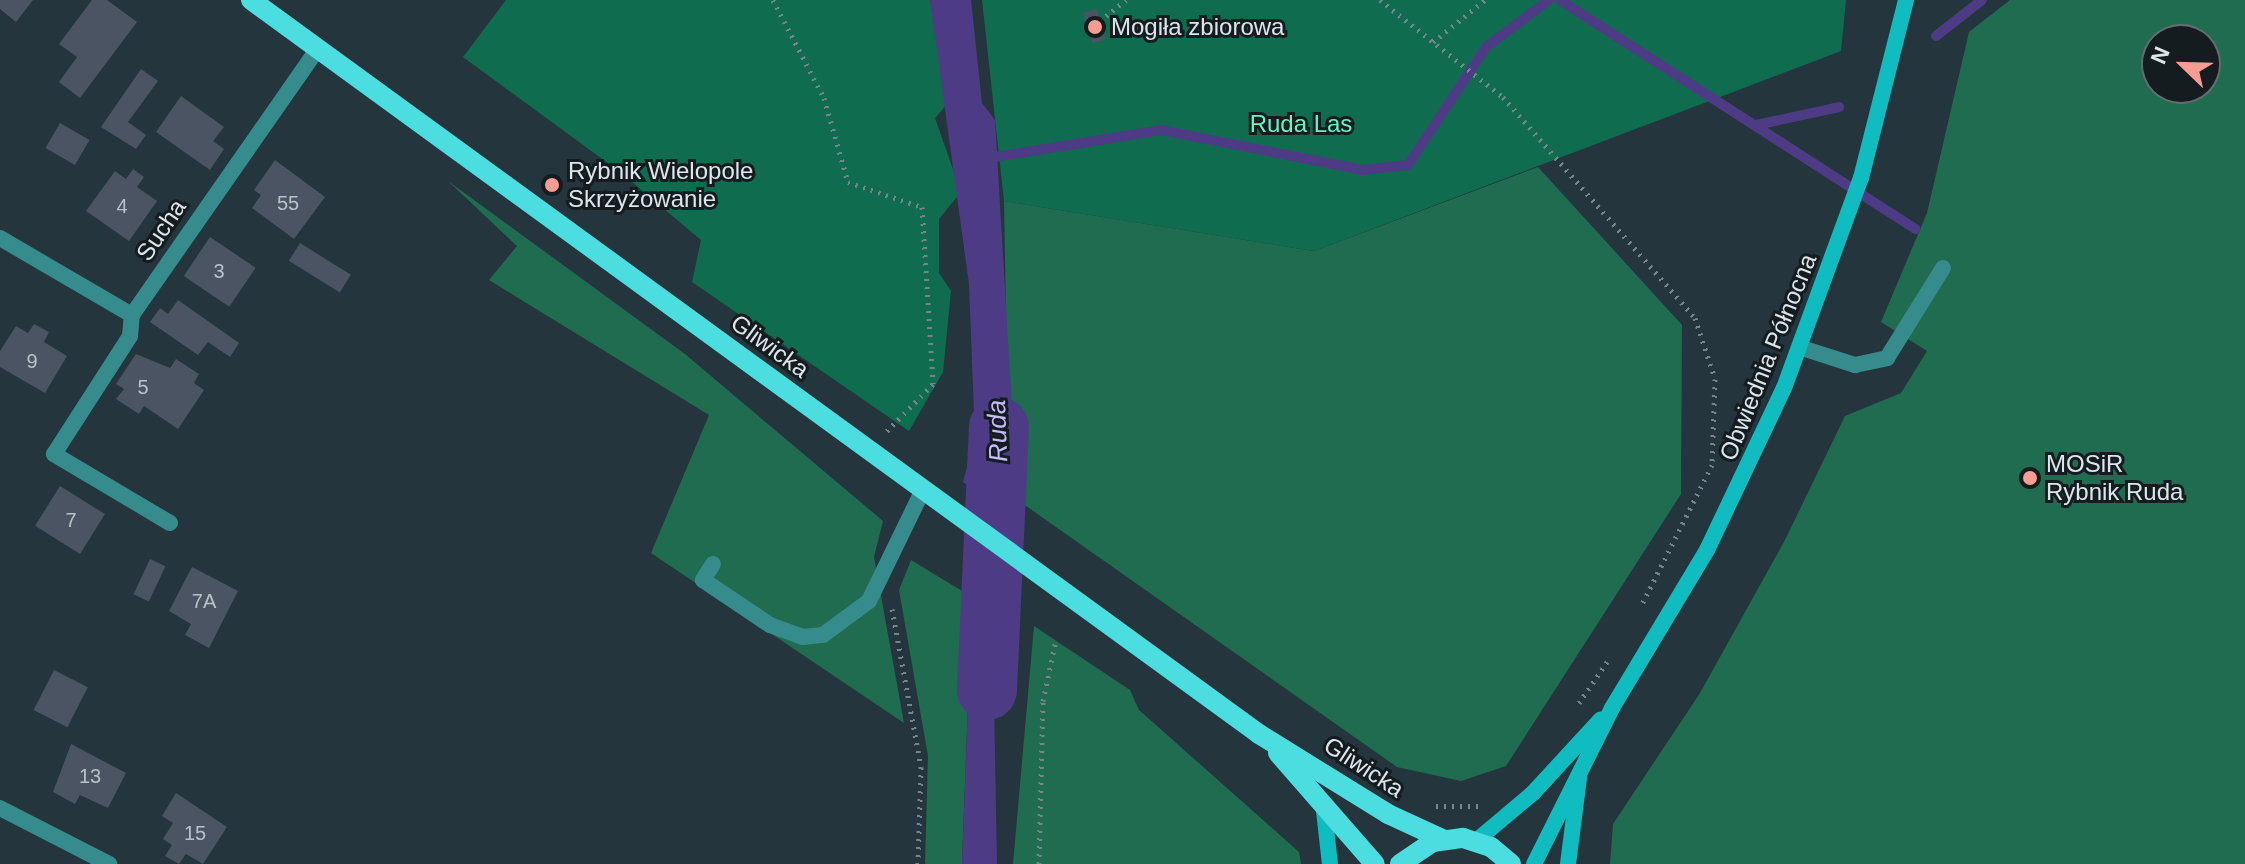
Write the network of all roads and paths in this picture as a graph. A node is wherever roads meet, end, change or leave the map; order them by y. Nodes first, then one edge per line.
1 (251, 0) edge
2 (773, 0) edge
3 (1126, 0) edge
4 (1380, 0) edge
5 (1485, 0) edge
6 (1906, 0) edge
7 (1106, 16) dead end
8 (1433, 42) junction
9 (318, 48) junction
10 (0, 238) edge
11 (1943, 268) dead end
12 (132, 315) junction
13 (1802, 348) junction
14 (876, 424) dead end
15 (923, 490) junction
16 (170, 523) dead end
17 (713, 564) dead end
18 (885, 573) junction
19 (1639, 609) dead end
20 (1056, 640) dead end
21 (1617, 649) dead end
22 (1612, 708) junction
23 (1569, 717) dead end
24 (1259, 734) junction
25 (1580, 772) junction
26 (1322, 798) junction
27 (1491, 802) dead end
28 (1424, 806) dead end
29 (0, 808) edge
30 (1442, 839) junction
31 (1476, 841) junction
32 (109, 864) edge
33 (918, 864) edge
34 (1039, 864) edge
35 (1330, 864) edge
36 (1375, 864) edge
37 (1400, 864) edge
38 (1511, 864) edge
39 (1534, 864) edge
40 (1568, 864) edge

1 - 9 main road, Gliwicka
2 - 14 path
3 - 7 path
4 - 8 path
5 - 8 path
6 - 13 main road, Obwiednia Północna
8 - 19 path
9 - 12 street, Sucha
9 - 15 main road, Gliwicka
10 - 12 street
11 - 13 street
12 - 16 street, Sucha
13 - 22 main road, Obwiednia Północna
15 - 18 street
15 - 24 main road, Gliwicka
17 - 18 street
18 - 33 path
20 - 34 path
21 - 23 path
22 - 25 main road, Obwiednia Północna
22 - 31 main road, Obwiednia Północna
24 - 26 main road, Gliwicka
24 - 30 main road, Gliwicka
25 - 39 main road, Obwiednia Północna
25 - 40 main road
26 - 35 main road
26 - 36 main road, Gliwicka
27 - 28 path
29 - 32 street
30 - 31 main road
30 - 37 main road
31 - 38 main road

